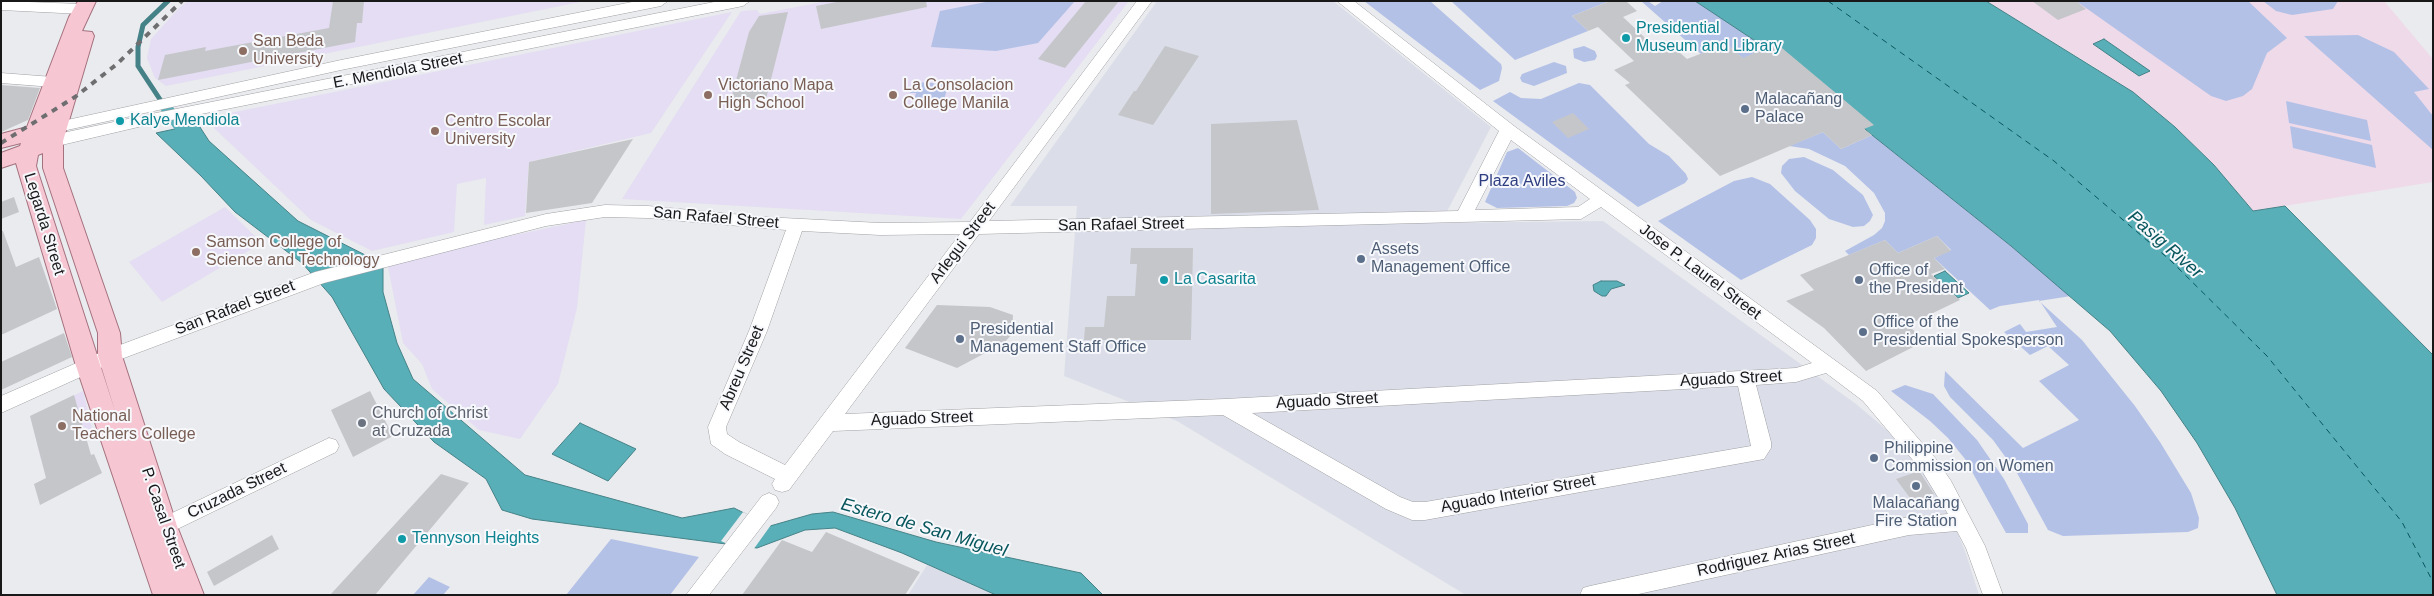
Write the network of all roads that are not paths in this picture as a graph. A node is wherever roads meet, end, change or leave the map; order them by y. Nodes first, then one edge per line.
1 (101, 1) edge
2 (660, 1) edge
3 (743, 1) edge
4 (1145, 1) edge
5 (1344, 1) edge
6 (1, 5) edge
7 (85, 5) edge
8 (1, 78) edge
9 (53, 82) junction
10 (1508, 130) junction
11 (44, 137) junction
12 (1, 141) edge
13 (1, 157) edge
14 (1, 161) edge
15 (1601, 199) junction
16 (1464, 215) junction
17 (796, 225) junction
18 (974, 228) junction
19 (99, 361) junction
20 (1826, 366) junction
21 (1744, 378) junction
22 (1, 405) edge
23 (1225, 407) junction
24 (826, 423) junction
25 (329, 446) dead end
26 (785, 480) junction
27 (1963, 522) junction
28 (154, 531) junction
29 (166, 595) edge
30 (191, 595) edge
31 (696, 595) edge
32 (1590, 595) edge
33 (1993, 595) edge

1 - 11 main road, Legarda Street
2 - 11 street, E. Mendiola Street
3 - 11 street, E. Mendiola Street
4 - 18 street, Arlegui Street
5 - 10 street, Jose P. Laurel Street
6 - 7 street
7 - 9 main road, Legarda Street
8 - 9 street
9 - 11 main road, Legarda Street
10 - 15 street, Jose P. Laurel Street
10 - 16 street
11 - 12 main road
11 - 13 main road
11 - 14 main road
11 - 19 main road, Legarda Street
15 - 16 street, San Rafael Street
15 - 20 street, Jose P. Laurel Street
16 - 18 street, San Rafael Street
17 - 18 street, San Rafael Street
17 - 19 street, San Rafael Street
17 - 26 street, Abreu Street
18 - 24 street, Arlegui Street
19 - 22 street, San Rafael Street
19 - 28 main road, P. Casal Street
20 - 21 street, Aguado Street
20 - 27 street, Jose P. Laurel Street
21 - 23 street, Aguado Street
21 - 23 street, Aguado Interior Street
23 - 24 street, Aguado Street
24 - 26 street, Arlegui Street
25 - 28 street, Cruzada Street
26 - 31 street, Arlegui Street
27 - 32 street, Rodriguez Arias Street
27 - 33 street, Jose P. Laurel Street
28 - 29 main road, P. Casal Street
28 - 30 main road, P. Casal Street

